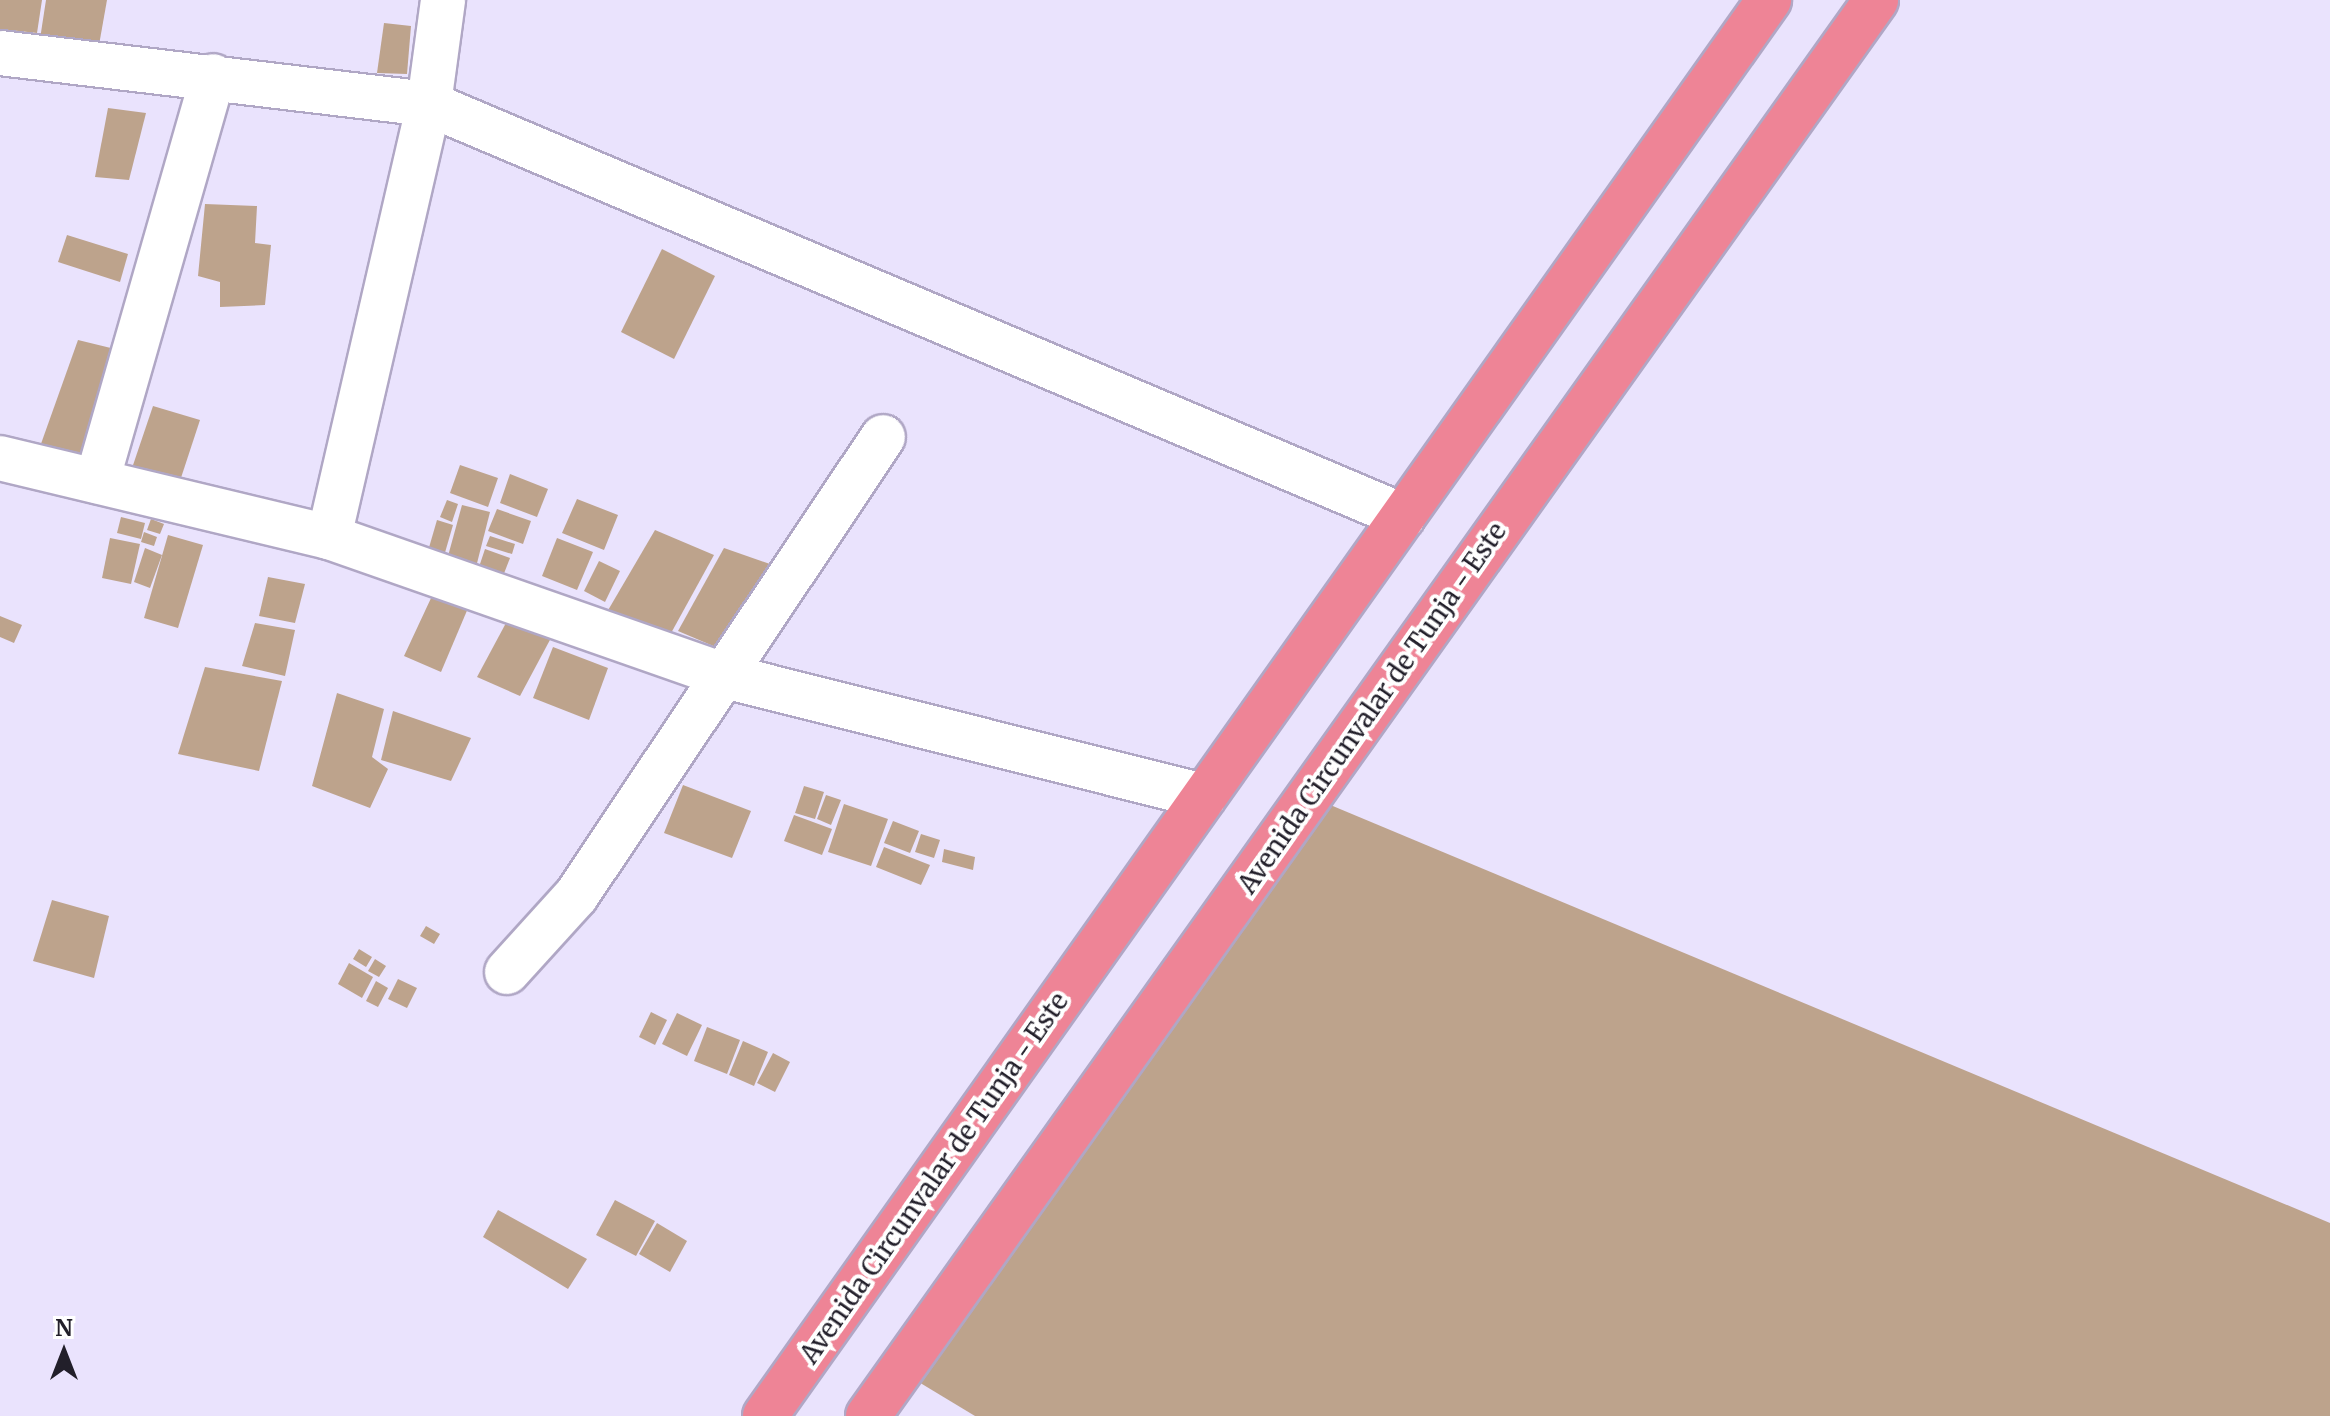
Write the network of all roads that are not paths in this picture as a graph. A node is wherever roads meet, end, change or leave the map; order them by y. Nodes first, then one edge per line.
1 (443, 0) edge
2 (1769, 0) edge
3 (1876, 0) edge
4 (0, 53) edge
5 (213, 76) junction
6 (429, 104) junction
7 (883, 437) dead end
8 (0, 458) edge
9 (97, 481) junction
10 (1403, 516) junction
11 (329, 537) junction
12 (725, 676) junction
13 (1204, 796) junction
14 (507, 972) dead end
15 (765, 1416) edge
16 (868, 1416) edge

1 - 6 street
2 - 10 highway, Avenida Circunvalar de Tunja - Este
3 - 16 highway, Avenida Circunvalar de Tunja - Este
4 - 5 street
5 - 6 street
5 - 9 street
6 - 10 street
6 - 11 street
7 - 12 street
8 - 9 street
9 - 11 street
10 - 13 highway, Avenida Circunvalar de Tunja - Este
11 - 12 street
12 - 13 street
12 - 14 street
13 - 15 highway, Avenida Circunvalar de Tunja - Este

